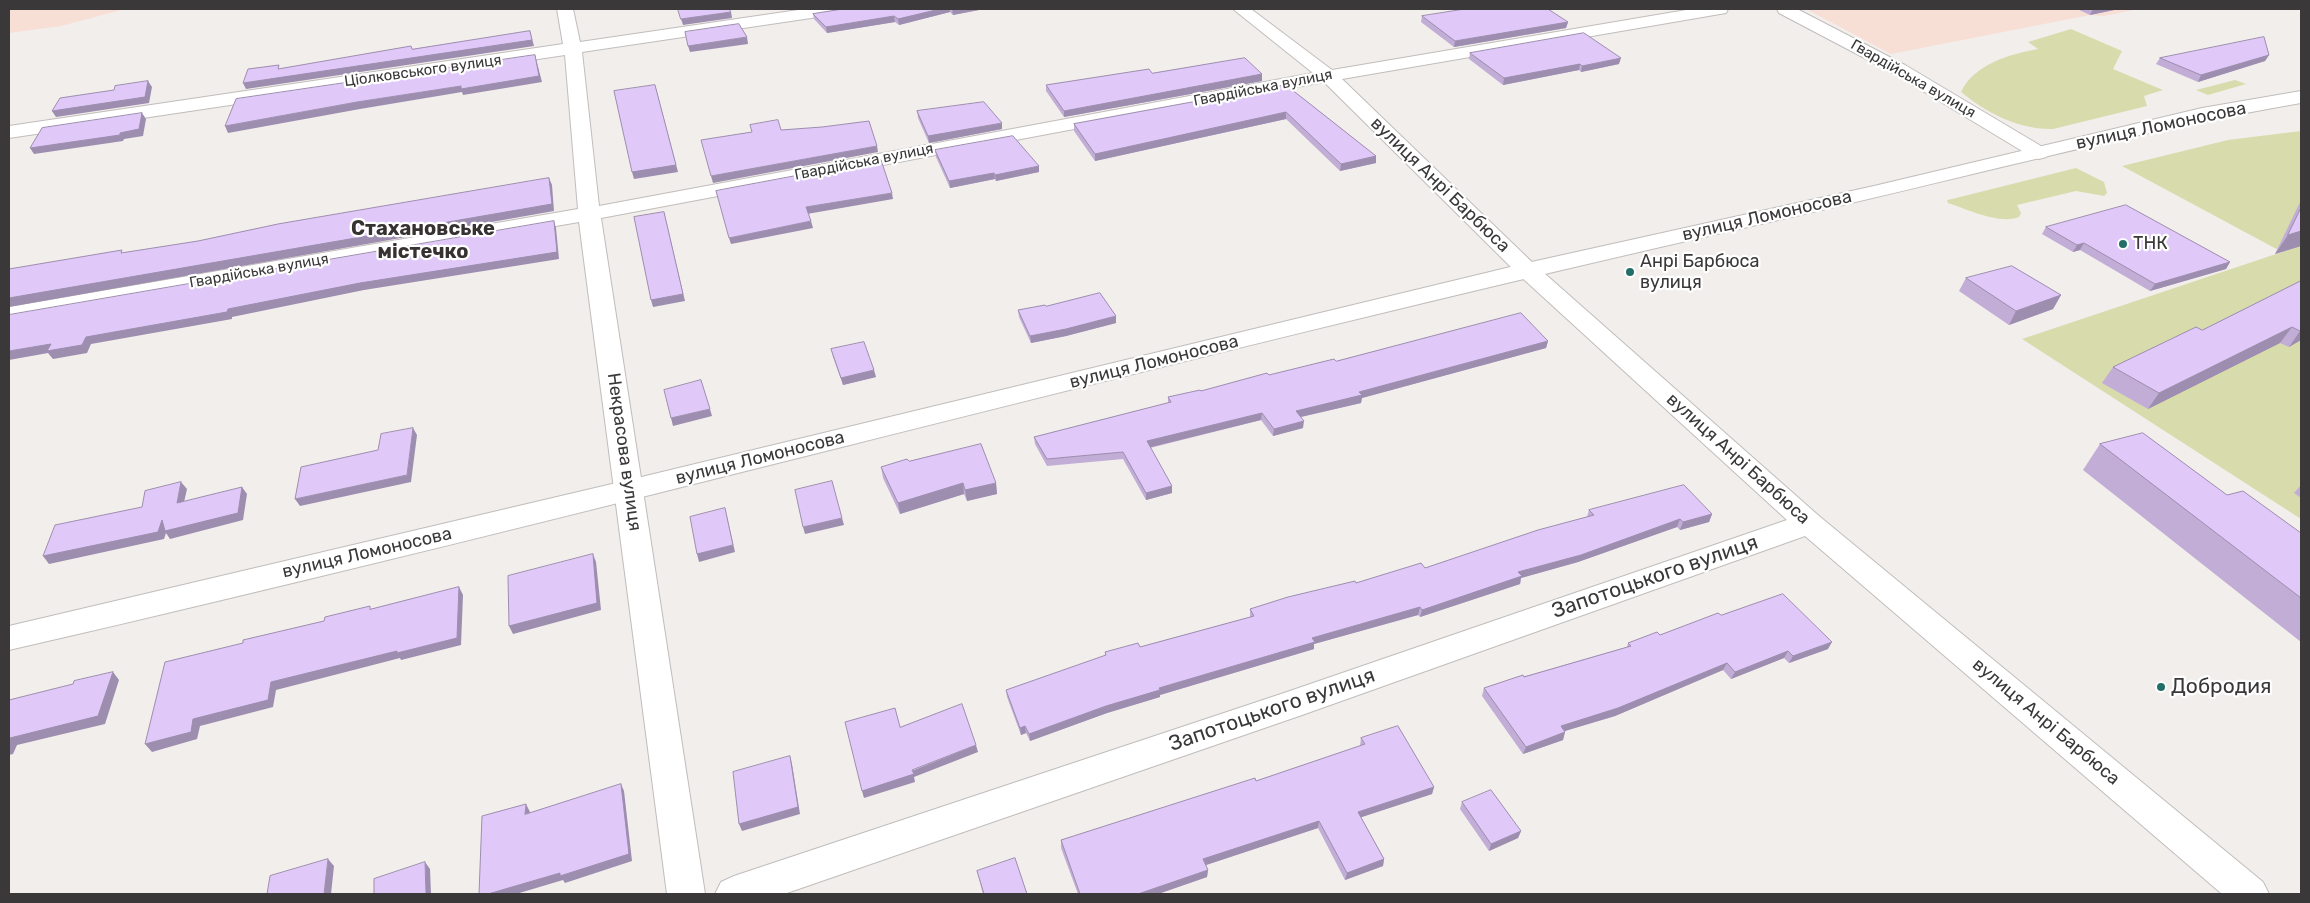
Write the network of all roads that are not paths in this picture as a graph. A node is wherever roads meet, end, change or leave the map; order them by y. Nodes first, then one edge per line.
1 (565, 9) edge
2 (838, 9) edge
3 (1240, 9) edge
4 (1720, 9) edge
5 (1785, 9) edge
6 (573, 49) junction
7 (1328, 76) junction
8 (2301, 98) edge
9 (9, 132) edge
10 (2039, 153) junction
11 (589, 214) junction
12 (1527, 270) junction
13 (9, 314) edge
14 (629, 490) junction
15 (1809, 523) junction
16 (9, 638) edge
17 (686, 894) edge
18 (734, 894) edge
19 (2250, 894) edge

1 - 6 street, Некрасова вулиця
2 - 6 street, Ціолковського вулиця
3 - 7 street, вулиця Анрі Барбюса
4 - 7 street, Гвардійська вулиця
5 - 10 street, Гвардійська вулиця
6 - 9 street, Ціолковського вулиця
6 - 11 street, Некрасова вулиця
7 - 11 street, Гвардійська вулиця
7 - 12 street, вулиця Анрі Барбюса
8 - 10 street, вулиця Ломоносова
10 - 12 street, вулиця Ломоносова
11 - 13 street, Гвардійська вулиця
11 - 14 street, Некрасова вулиця
12 - 14 street, вулиця Ломоносова
12 - 15 street, вулиця Анрі Барбюса
14 - 16 street, вулиця Ломоносова
14 - 17 street, Некрасова вулиця
15 - 18 street, Запотоцького вулиця
15 - 19 street, вулиця Анрі Барбюса

